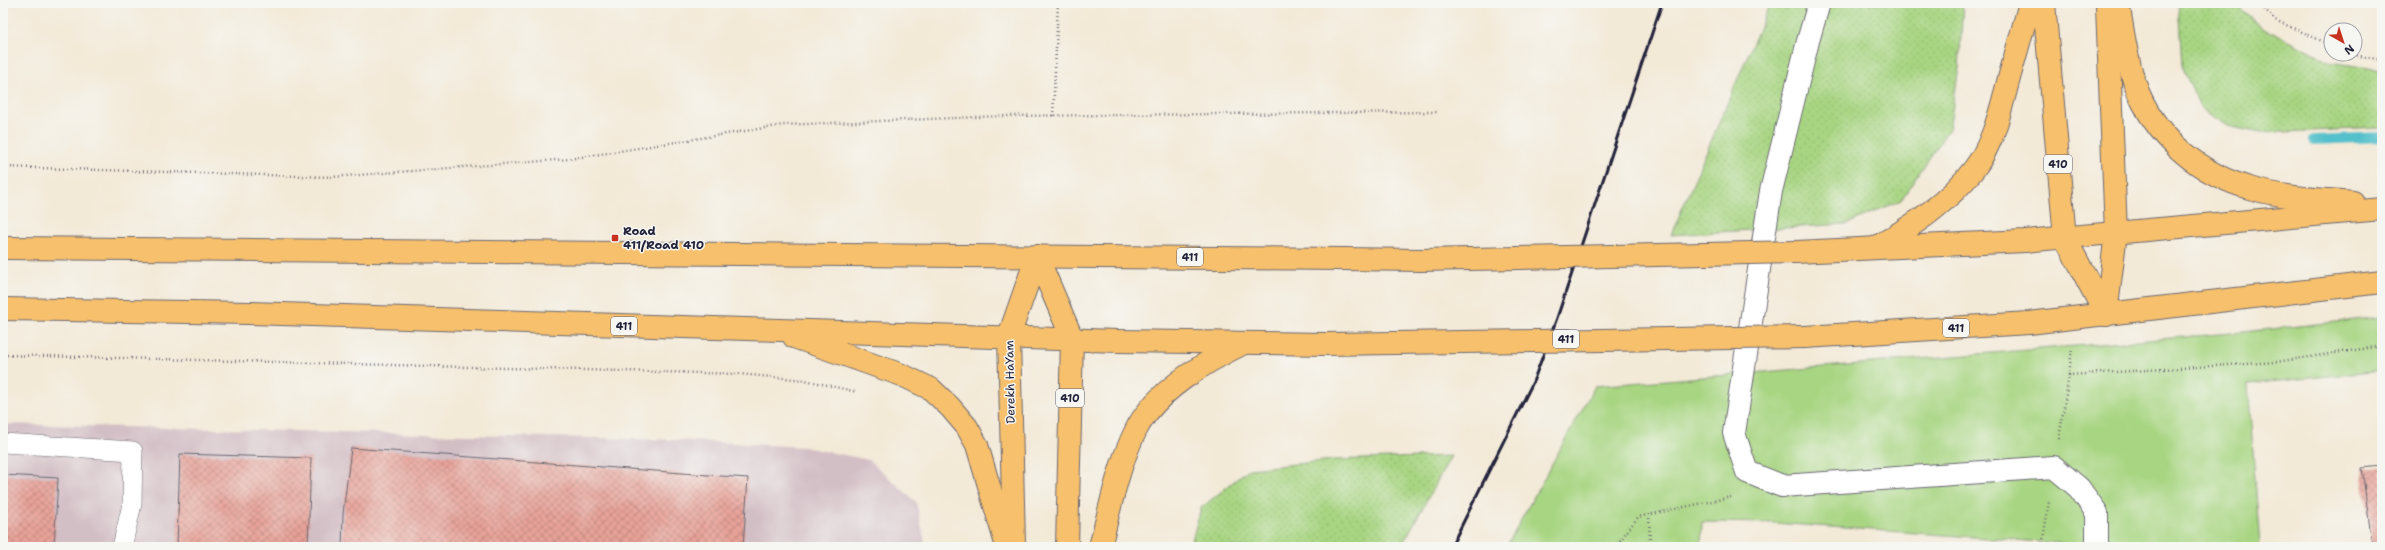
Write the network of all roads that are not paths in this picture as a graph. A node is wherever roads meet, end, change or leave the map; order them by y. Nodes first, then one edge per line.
1 (1819, 3) edge
2 (2030, 3) edge
3 (2044, 3) edge
4 (2107, 3) edge
5 (2118, 3) edge
6 (2382, 205) edge
7 (2382, 209) edge
8 (2116, 233) junction
9 (2065, 238) junction
10 (3, 248) edge
11 (1874, 248) junction
12 (1037, 256) junction
13 (2382, 282) edge
14 (3, 309) edge
15 (2106, 315) junction
16 (776, 330) junction
17 (1009, 336) junction
18 (1072, 338) junction
19 (1244, 343) junction
20 (3, 442) edge
21 (122, 547) edge
22 (1007, 547) edge
23 (1014, 547) edge
24 (1066, 547) edge
25 (1100, 547) edge
26 (2097, 547) edge

1 - 26 street
2 - 11 main road
3 - 9 main road, 410
4 - 8 main road
5 - 6 main road
7 - 8 main road, 411
8 - 9 main road, 411
8 - 15 main road
9 - 11 main road, 411
9 - 15 main road, 410
10 - 12 main road, 411
11 - 12 main road, 411, bridge
12 - 17 main road, Derekh HaYam
12 - 18 main road, 410
13 - 15 main road, 411
14 - 16 main road, 411
15 - 19 main road, 411, bridge
16 - 17 main road, 411
16 - 22 main road
17 - 18 main road, 411
17 - 23 main road, Derekh HaYam
18 - 19 main road, 411
18 - 24 main road, 410
19 - 25 main road
20 - 21 lane

